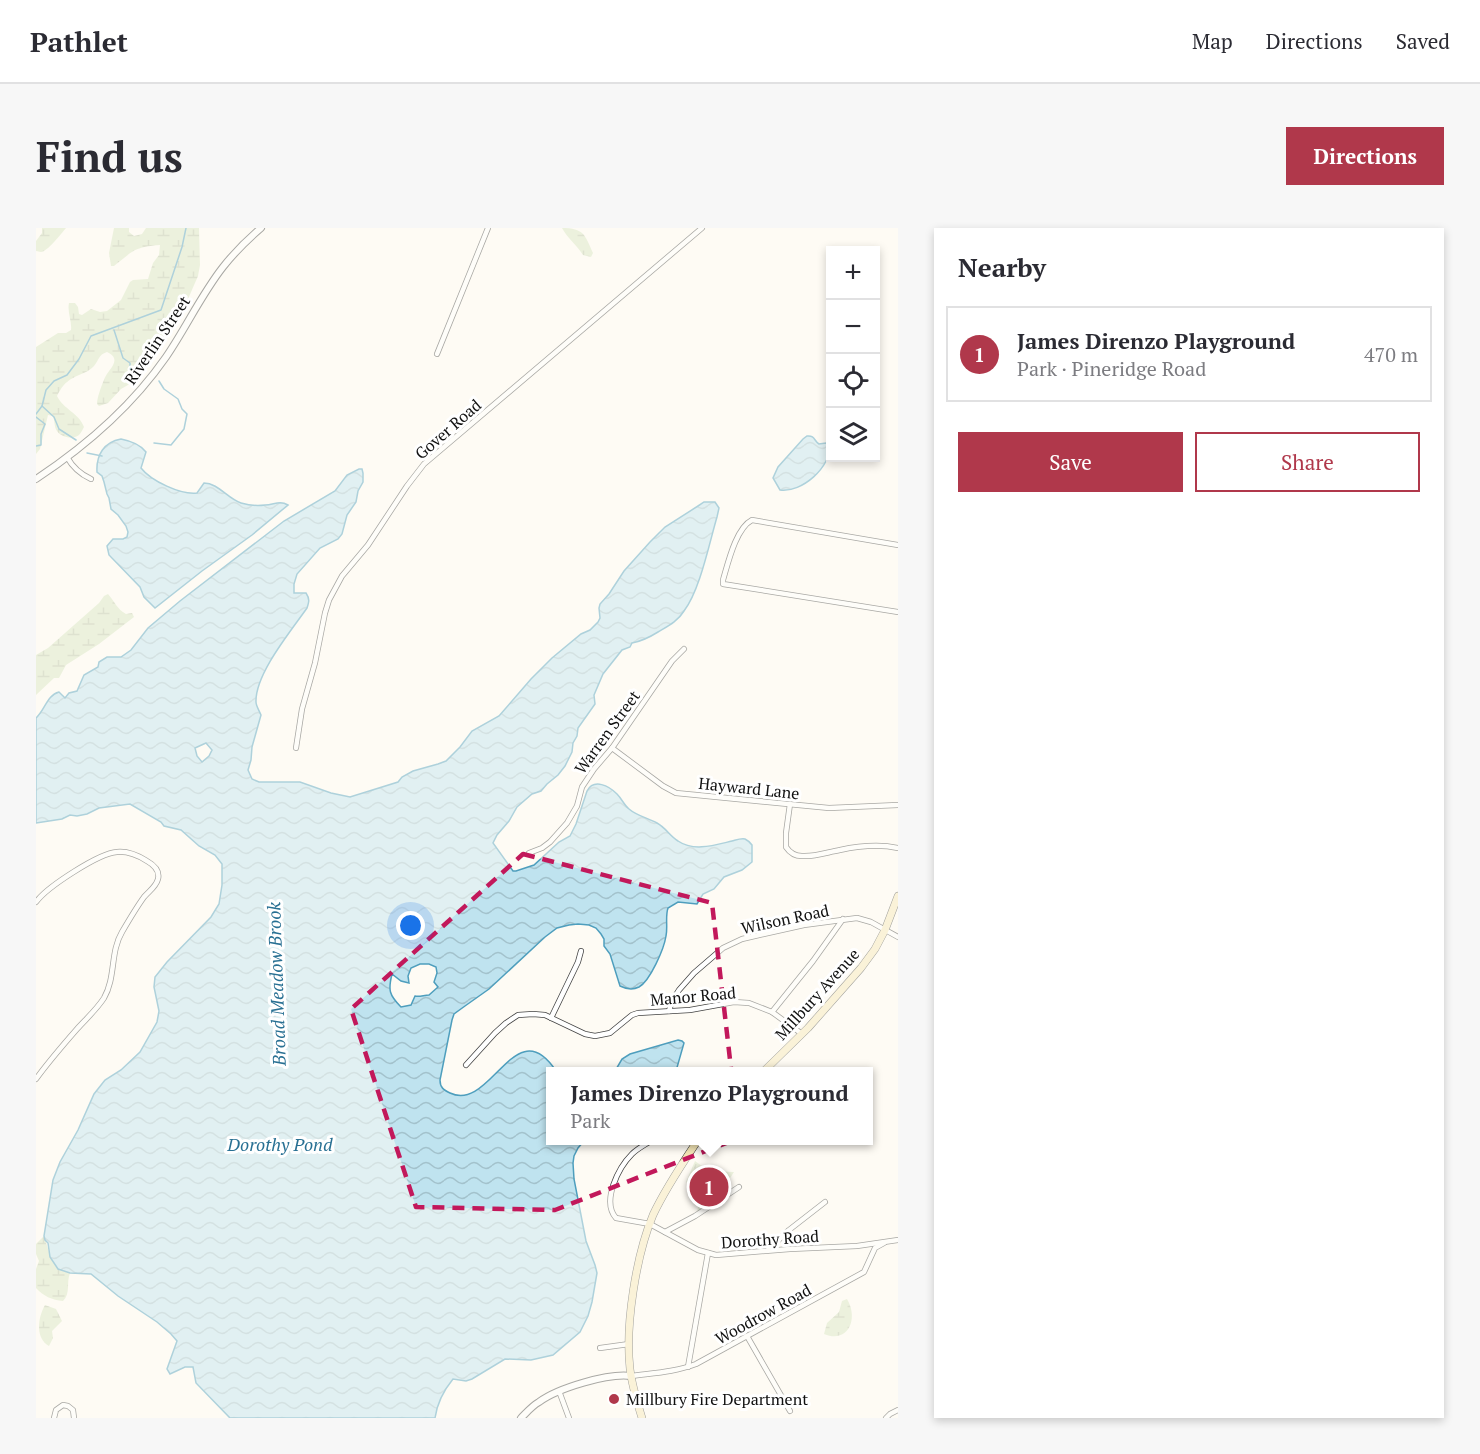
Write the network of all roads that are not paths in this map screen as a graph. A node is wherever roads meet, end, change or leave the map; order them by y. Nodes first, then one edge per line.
1 (261, 228) edge
2 (488, 228) edge
3 (702, 228) edge
4 (437, 354) dead end
5 (67, 457) junction
6 (36, 479) edge
7 (91, 479) dead end
8 (898, 545) edge
9 (898, 612) edge
10 (684, 649) dead end
11 (296, 748) dead end
12 (612, 748) junction
13 (790, 804) junction
14 (898, 805) edge
15 (898, 848) edge
16 (529, 853) dead end
17 (898, 896) edge
18 (36, 902) edge
19 (843, 919) junction
20 (885, 930) junction
21 (898, 937) edge
22 (581, 951) dead end
23 (669, 1011) junction
24 (772, 1012) junction
25 (551, 1018) junction
26 (802, 1034) junction
27 (466, 1065) dead end
28 (767, 1067) edge
29 (36, 1079) edge
30 (644, 1145) edge
31 (692, 1145) edge
32 (740, 1187) dead end
33 (825, 1202) dead end
34 (650, 1224) junction
35 (664, 1232) junction
36 (898, 1240) edge
37 (887, 1241) junction
38 (767, 1250) junction
39 (708, 1253) junction
40 (747, 1336) junction
41 (629, 1344) junction
42 (600, 1347) dead end
43 (688, 1367) junction
44 (631, 1376) junction
45 (559, 1391) junction
46 (898, 1410) edge
47 (790, 1411) dead end
48 (54, 1418) edge
49 (74, 1418) edge
50 (521, 1418) edge
51 (568, 1418) edge
52 (642, 1418) edge
53 (886, 1418) edge

1 - 5 street, Riverlin Street
2 - 4 street
3 - 11 street, Gover Road
5 - 6 street, Riverlin Street
5 - 7 street
8 - 9 street
10 - 12 street, Warren Street
12 - 13 street, Hayward Lane
12 - 16 street, Warren Street
13 - 14 street, Hayward Lane
13 - 15 street
17 - 20 main road, Millbury Avenue
18 - 29 street
19 - 20 street, Wilson Road
19 - 23 street, Wilson Road
19 - 24 street
20 - 21 street, Wilson Road
20 - 26 main road, Millbury Avenue
22 - 25 street
23 - 24 street, Manor Road
23 - 25 street, Manor Road
24 - 26 street, Manor Road
25 - 27 street, Manor Road
26 - 28 main road, Millbury Avenue
30 - 34 street
31 - 34 main road
32 - 35 street
33 - 38 street
34 - 35 street, Dorothy Road
34 - 41 main road
35 - 39 street, Dorothy Road
36 - 37 street, Dorothy Road
37 - 38 street, Dorothy Road
37 - 40 street, Woodrow Road
38 - 39 street, Dorothy Road
39 - 43 street
40 - 43 street, Woodrow Road
40 - 47 street
41 - 42 street
41 - 44 main road
43 - 44 street, Woodrow Road
44 - 45 street
44 - 52 main road
45 - 50 street
45 - 51 street
46 - 53 street
48 - 49 street

